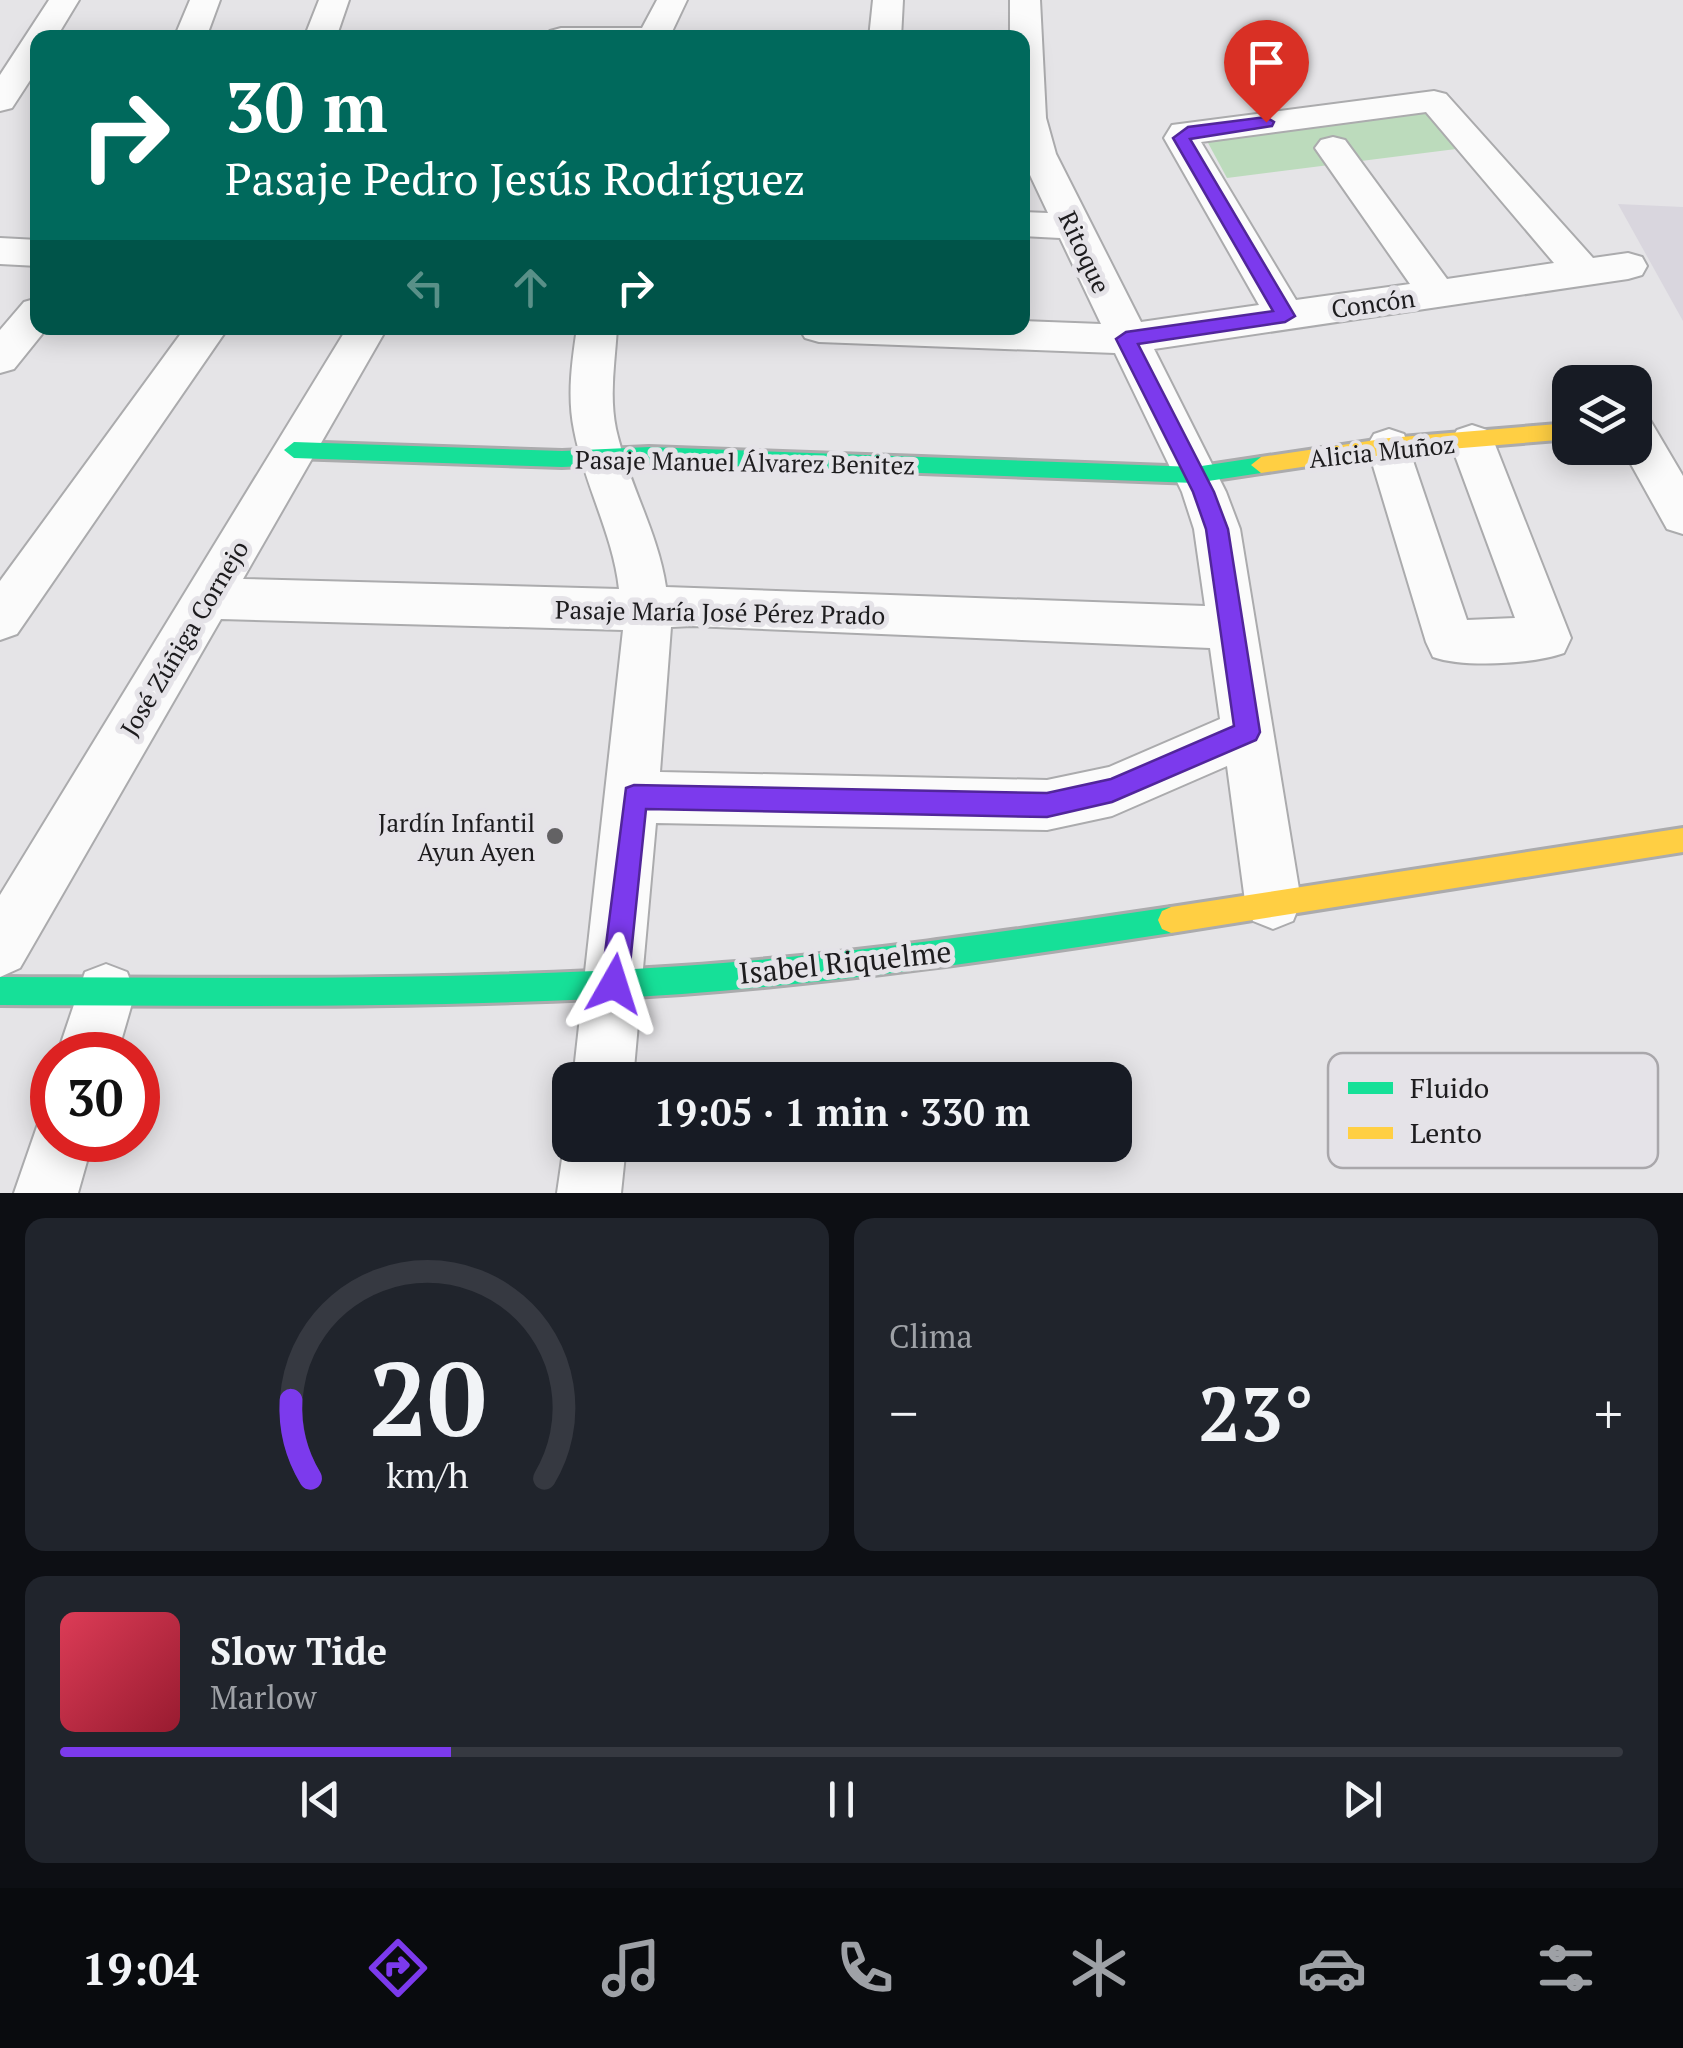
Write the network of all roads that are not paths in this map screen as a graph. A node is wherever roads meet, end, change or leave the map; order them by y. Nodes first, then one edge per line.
1 (64, 0) edge
2 (205, 0) edge
3 (334, 0) edge
4 (672, 0) edge
5 (888, 0) edge
6 (1026, 0) edge
7 (45, 30) edge
8 (193, 30) edge
9 (323, 30) edge
10 (656, 30) edge
11 (885, 30) edge
12 (1026, 30) edge
13 (30, 54) edge
14 (0, 101) edge
15 (1030, 142) edge
16 (1333, 148) dead end
17 (1030, 224) edge
18 (1072, 226) junction
19 (0, 251) edge
20 (30, 253) edge
21 (1628, 266) dead end
22 (1584, 272) junction
23 (1437, 294) junction
24 (1285, 316) junction
25 (30, 322) edge
26 (203, 335) edge
27 (363, 335) edge
28 (596, 335) edge
29 (1014, 335) edge
30 (1126, 339) junction
31 (0, 358) edge
32 (1552, 433) edge
33 (1472, 442) junction
34 (1389, 446) junction
35 (294, 450) junction
36 (601, 456) junction
37 (1652, 462) edge
38 (1195, 476) junction
39 (1683, 516) edge
40 (207, 598) junction
41 (647, 608) junction
42 (0, 619) edge
43 (1232, 628) junction
44 (1247, 732) junction
45 (634, 797) junction
46 (1683, 840) edge
47 (1273, 901) junction
48 (0, 948) edge
49 (614, 984) junction
50 (0, 991) edge
51 (106, 993) junction
52 (94, 1032) edge
53 (605, 1062) edge
54 (55, 1162) edge
55 (593, 1162) edge
56 (46, 1193) edge
57 (590, 1193) edge

1 - 7 street
2 - 8 street
3 - 9 street
4 - 10 street
5 - 11 street
6 - 12 street, Ritoque
13 - 14 street
15 - 18 street, Ritoque
16 - 23 street
17 - 18 street
18 - 30 street, Ritoque
19 - 20 street
21 - 22 street, Concón
22 - 23 street, Concón
22 - 24 street
23 - 24 street, Concón
24 - 30 street, Concón
25 - 31 street
26 - 42 street
27 - 35 street, José Zúñiga Cornejo
28 - 36 street
29 - 30 street, Concón
30 - 38 street, Ritoque
32 - 33 main road, Alicia Muñoz
33 - 34 main road, Alicia Muñoz
33 - 34 street
34 - 38 main road, Alicia Muñoz
35 - 36 main road, Pasaje Manuel Álvarez Benitez
35 - 40 street, José Zúñiga Cornejo
36 - 38 main road, Pasaje Manuel Álvarez Benitez
36 - 41 street
37 - 39 street
38 - 43 street, Ritoque
40 - 41 street, Pasaje María José Pérez Prado
40 - 48 street, José Zúñiga Cornejo
41 - 43 street, Pasaje María José Pérez Prado
41 - 45 street
43 - 44 street, Ritoque
44 - 45 street
44 - 47 street, Ritoque
45 - 49 street
46 - 47 main road, Isabel Riquelme
47 - 49 main road, Isabel Riquelme
49 - 51 main road, Isabel Riquelme
49 - 53 street
50 - 51 main road, Isabel Riquelme
51 - 52 street
54 - 56 street
55 - 57 street

